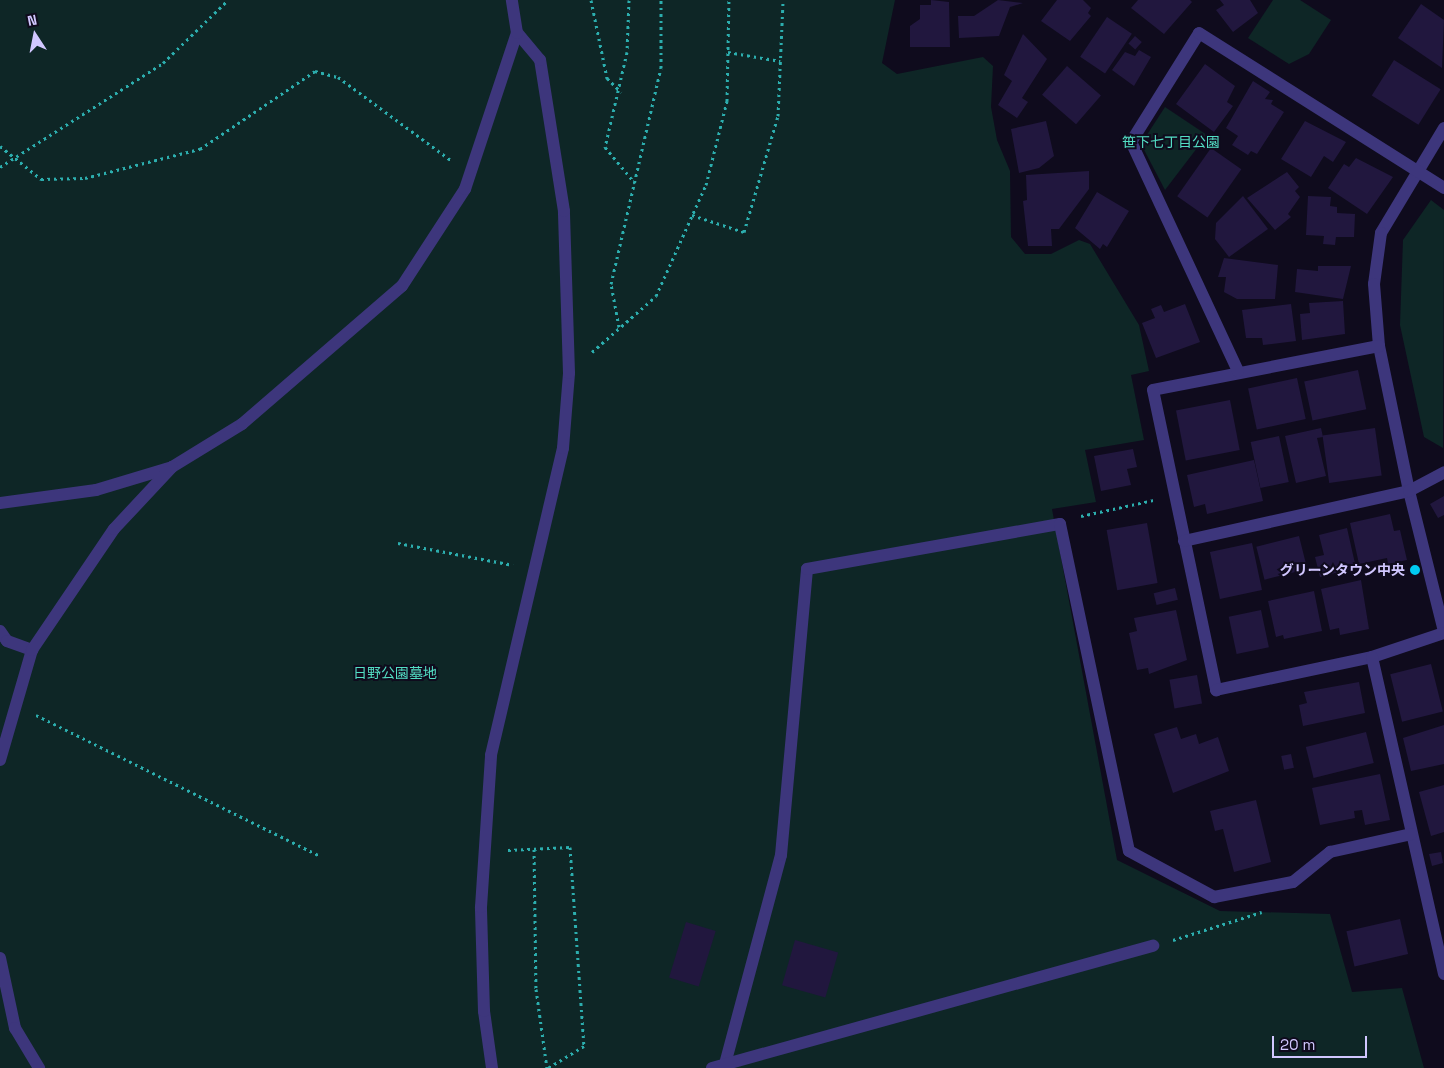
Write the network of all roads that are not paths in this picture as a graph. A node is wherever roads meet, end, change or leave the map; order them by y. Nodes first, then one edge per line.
1 (512, 0) edge
2 (517, 33) junction
3 (1444, 128) edge
4 (1416, 169) junction
5 (1444, 188) edge
6 (1379, 346) junction
7 (1238, 371) junction
8 (172, 467) junction
9 (1444, 472) edge
10 (1408, 492) junction
11 (0, 503) edge
12 (1184, 542) junction
13 (0, 631) edge
14 (1444, 632) edge
15 (32, 650) junction
16 (1372, 657) junction
17 (0, 760) edge
18 (1411, 834) junction
19 (1153, 946) road end
20 (0, 958) edge
21 (1444, 974) edge
22 (725, 1064) junction
23 (39, 1068) edge
24 (492, 1068) edge
25 (712, 1068) edge

1 - 2 street
2 - 8 street
2 - 24 street
3 - 4 street
4 - 5 street
4 - 6 street
4 - 7 street
6 - 7 street
6 - 10 street
7 - 12 street
8 - 11 street
8 - 15 street
9 - 10 street
10 - 12 street
10 - 14 street
12 - 16 street
13 - 15 street
14 - 16 street
15 - 17 street
16 - 18 street
18 - 21 street
18 - 22 street
19 - 22 street
20 - 23 street
22 - 25 street

